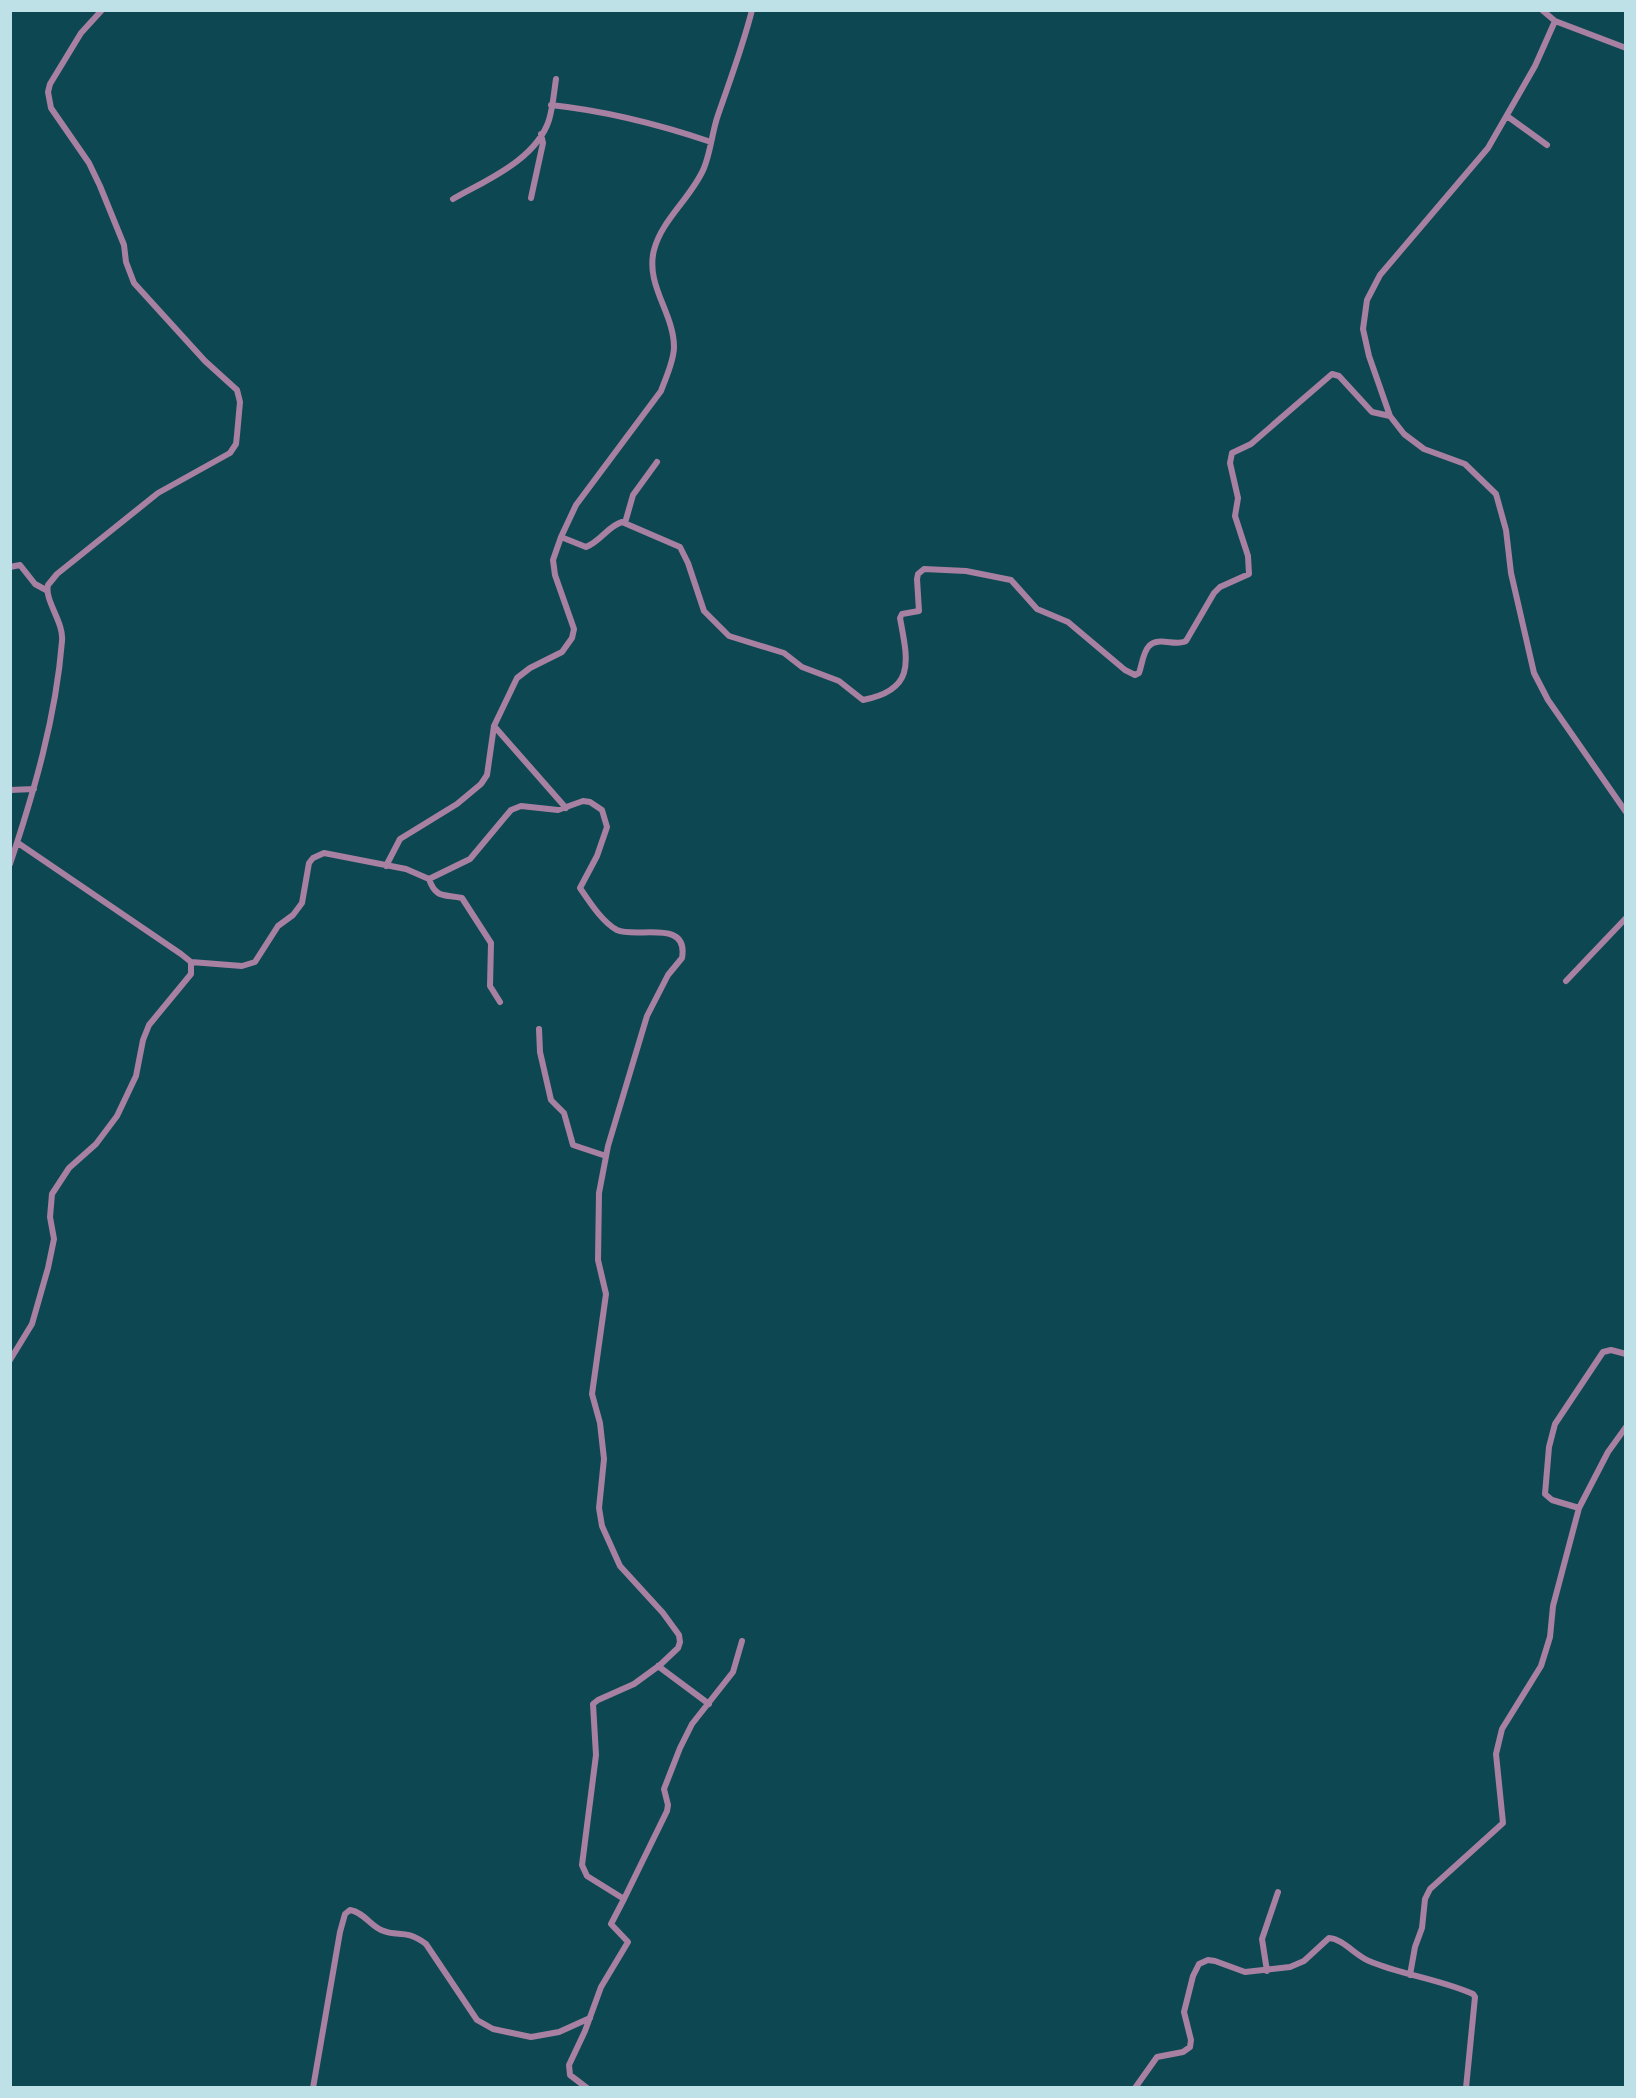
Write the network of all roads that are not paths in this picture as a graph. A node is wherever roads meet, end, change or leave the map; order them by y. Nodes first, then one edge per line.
1 (102, 10) edge
2 (752, 10) edge
3 (1542, 10) edge
4 (1555, 21) junction
5 (1626, 48) edge
6 (556, 78) dead end
7 (551, 105) junction
8 (1507, 116) junction
9 (541, 134) junction
10 (711, 142) junction
11 (1547, 145) dead end
12 (531, 198) dead end
13 (453, 199) dead end
14 (1390, 416) junction
15 (657, 462) dead end
16 (625, 523) junction
17 (561, 537) junction
18 (10, 567) edge
19 (46, 590) junction
20 (494, 726) junction
21 (34, 789) junction
22 (10, 790) edge
23 (566, 808) junction
24 (1626, 812) edge
25 (18, 843) junction
26 (10, 864) edge
27 (386, 866) junction
28 (429, 879) junction
29 (1626, 918) edge
30 (191, 962) junction
31 (1566, 981) dead end
32 (500, 1002) dead end
33 (539, 1029) dead end
34 (606, 1156) junction
35 (1626, 1354) edge
36 (10, 1360) edge
37 (1626, 1427) edge
38 (1579, 1508) junction
39 (742, 1641) dead end
40 (658, 1666) junction
41 (709, 1704) junction
42 (1278, 1892) dead end
43 (624, 1899) junction
44 (1267, 1971) junction
45 (1410, 1975) junction
46 (590, 2018) junction
47 (313, 2088) edge
48 (587, 2088) edge
49 (1135, 2088) edge
50 (1466, 2088) edge

1 - 19 street
2 - 10 street
3 - 4 street
4 - 5 street
4 - 8 street
6 - 7 street
7 - 9 street
7 - 10 street
8 - 11 street
8 - 14 street
9 - 12 street
9 - 13 street
10 - 17 street
14 - 16 street
14 - 24 street
15 - 16 street
16 - 17 street
17 - 20 street
18 - 19 street
19 - 21 street
20 - 23 street
20 - 27 street
21 - 22 street
21 - 25 street
23 - 28 street
23 - 34 street
25 - 26 street
25 - 30 street
27 - 28 street
27 - 30 street
28 - 32 street
29 - 31 street
30 - 36 street
33 - 34 street
34 - 40 street
35 - 38 street
37 - 38 street
38 - 45 street
39 - 41 street
40 - 41 street
40 - 43 street
41 - 43 street
42 - 44 street
43 - 46 street
44 - 45 street
44 - 49 street
45 - 50 street
46 - 47 street
46 - 48 street

